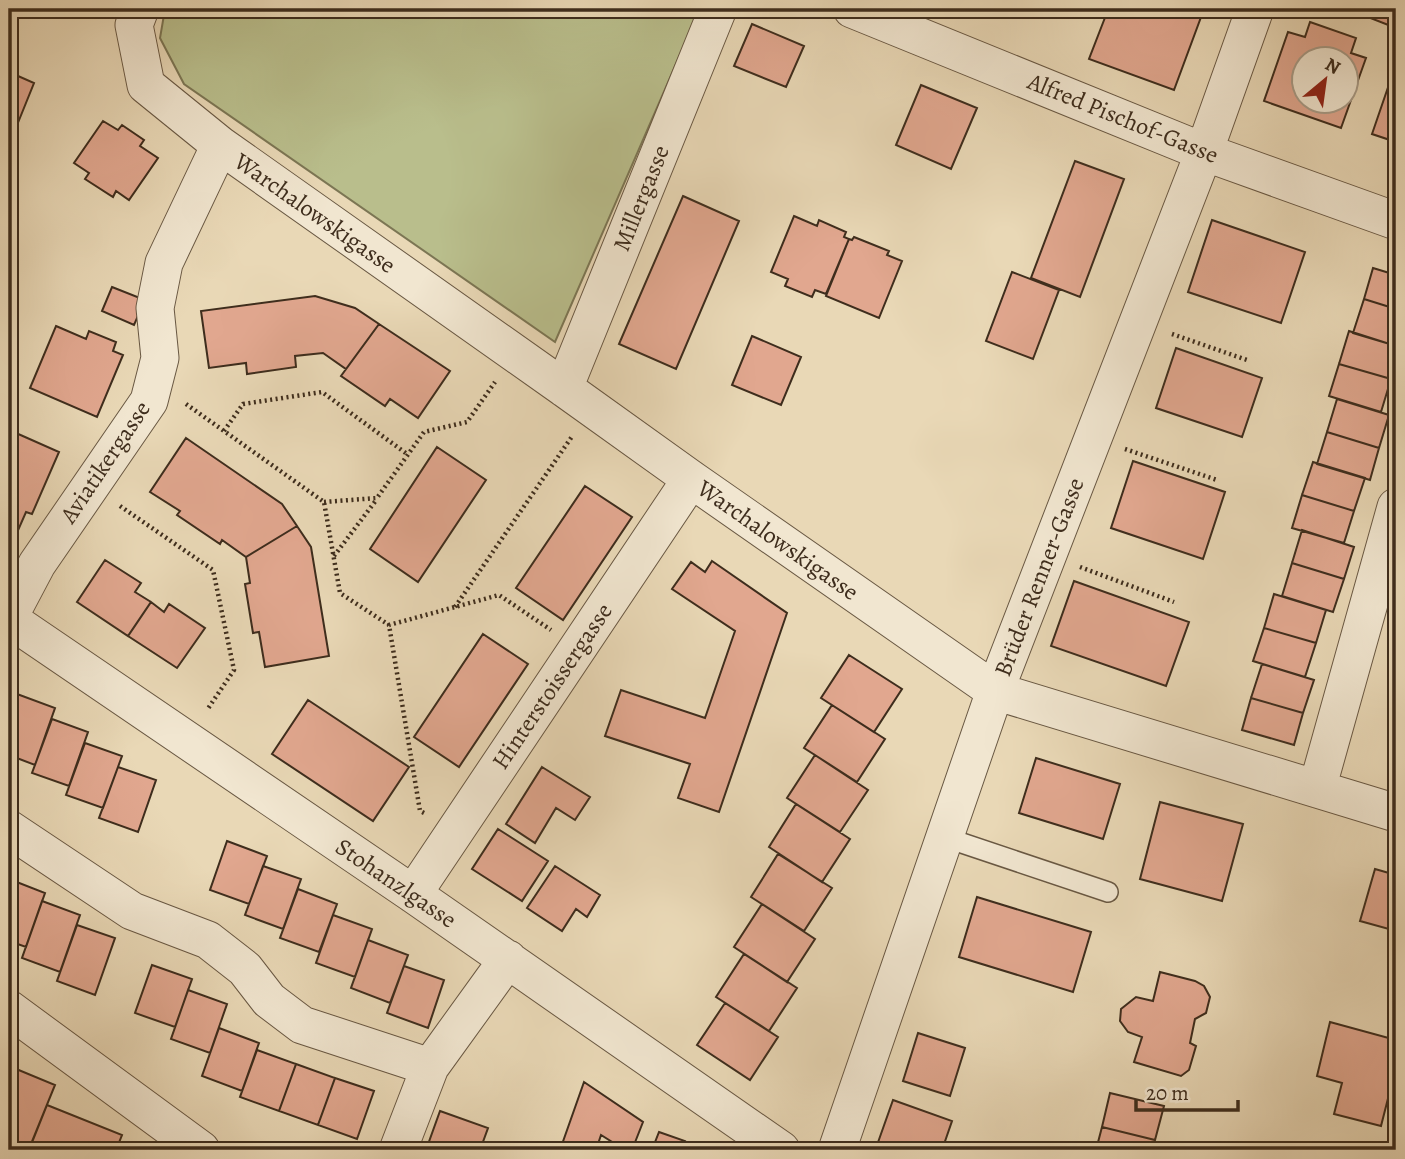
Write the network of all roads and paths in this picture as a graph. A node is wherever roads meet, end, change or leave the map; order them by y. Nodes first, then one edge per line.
1 (140, 9) edge
2 (718, 9) edge
3 (852, 9) edge
4 (1255, 9) edge
5 (220, 145) junction
6 (1205, 152) junction
7 (1396, 221) edge
8 (1138, 322) junction
9 (515, 353) junction
10 (1247, 360) dead end
11 (154, 381) junction
12 (578, 398) junction
13 (224, 431) junction
14 (1092, 438) junction
15 (407, 454) junction
16 (691, 479) junction
17 (1217, 480) dead end
18 (90, 486) junction
19 (377, 498) junction
20 (324, 502) junction
21 (1396, 507) edge
22 (1047, 555) junction
23 (334, 557) junction
24 (1174, 602) dead end
25 (454, 608) junction
26 (9, 619) edge
27 (389, 625) junction
28 (578, 648) junction
29 (995, 691) junction
30 (186, 740) junction
31 (1317, 789) junction
32 (1396, 813) edge
33 (9, 829) edge
34 (453, 834) junction
35 (944, 837) junction
36 (1108, 892) dead end
37 (414, 894) junction
38 (509, 959) junction
39 (9, 1009) edge
40 (430, 1067) junction
41 (201, 1150) edge
42 (397, 1150) edge
43 (781, 1150) edge
44 (837, 1150) edge

1 - 5 street
2 - 12 street, Millergasse
3 - 6 street, Alfred Pischof-Gasse
4 - 6 street, Brüder Renner-Gasse
5 - 9 street, Warchalowskigasse
5 - 11 street, Aviatikergasse
6 - 7 street, Alfred Pischof-Gasse
6 - 8 street, Brüder Renner-Gasse
8 - 10 path
8 - 14 street, Brüder Renner-Gasse
9 - 12 street, Warchalowskigasse
9 - 15 path
11 - 13 path
11 - 18 street, Aviatikergasse
12 - 16 street, Warchalowskigasse
12 - 25 path
13 - 15 path
13 - 20 path
14 - 17 path
14 - 22 street, Brüder Renner-Gasse
15 - 19 path
16 - 28 street, Hinterstoissergasse
16 - 29 street, Warchalowskigasse
18 - 26 street, Aviatikergasse
18 - 30 path
19 - 20 path
19 - 23 path
20 - 23 path
21 - 31 street
22 - 24 path
22 - 29 street, Brüder Renner-Gasse
23 - 27 path
25 - 27 path
25 - 28 path
26 - 30 street, Stohanzlgasse
27 - 34 path
28 - 34 street, Hinterstoissergasse
29 - 31 street, Warchalowskigasse
29 - 35 street, Brüder Renner-Gasse
30 - 37 street, Stohanzlgasse
31 - 32 street, Warchalowskigasse
33 - 40 street
34 - 37 street, Hinterstoissergasse
35 - 36 lane
35 - 44 street, Brüder Renner-Gasse
37 - 38 street, Stohanzlgasse
38 - 40 street
38 - 43 street, Stohanzlgasse
39 - 41 street
40 - 42 street

